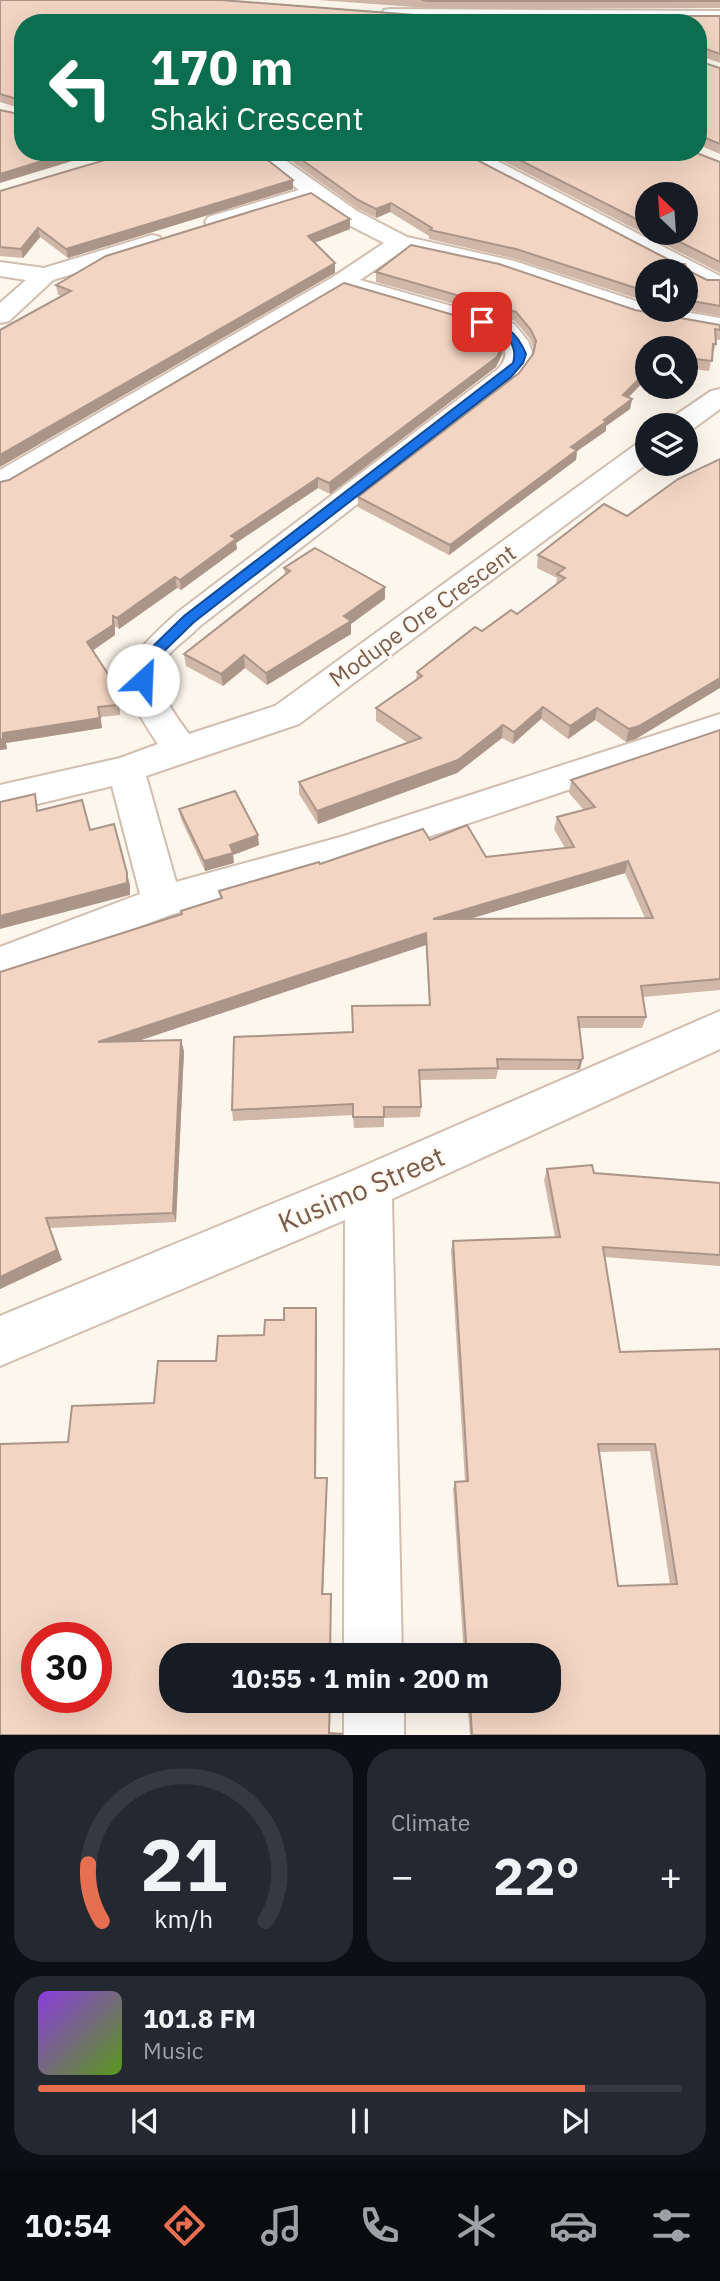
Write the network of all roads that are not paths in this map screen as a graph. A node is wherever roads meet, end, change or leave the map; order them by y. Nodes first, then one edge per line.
1 (596, 0) edge
2 (375, 13) edge
3 (383, 14) edge
4 (611, 14) edge
5 (271, 161) edge
6 (482, 161) edge
7 (317, 191) junction
8 (201, 227) edge
9 (175, 235) edge
10 (400, 242) junction
11 (0, 269) edge
12 (45, 275) junction
13 (717, 281) edge
14 (341, 282) junction
15 (698, 289) edge
16 (635, 307) edge
17 (0, 316) edge
18 (698, 321) edge
19 (720, 325) edge
20 (720, 397) edge
21 (697, 413) edge
22 (635, 459) edge
23 (0, 482) edge
24 (720, 726) edge
25 (181, 749) junction
26 (126, 770) junction
27 (0, 799) edge
28 (162, 902) junction
29 (0, 964) edge
30 (720, 1030) edge
31 (368, 1187) junction
32 (0, 1341) edge
33 (373, 1643) edge
34 (374, 1713) edge
35 (374, 1735) edge

1 - 4 street
2 - 3 street
5 - 7 street
6 - 13 street
7 - 8 street
7 - 10 street
9 - 12 street
10 - 14 street
10 - 16 street
11 - 12 street
12 - 17 street
13 - 15 street
14 - 23 street
14 - 25 street
18 - 19 street
20 - 21 street
22 - 25 street, Modupe Ore Crescent
24 - 28 street
25 - 26 street, Modupe Ore Crescent
26 - 27 street, Modupe Ore Crescent
26 - 28 street
28 - 29 street
30 - 31 street, Kusimo Street
31 - 32 street, Kusimo Street
31 - 33 street
34 - 35 street

